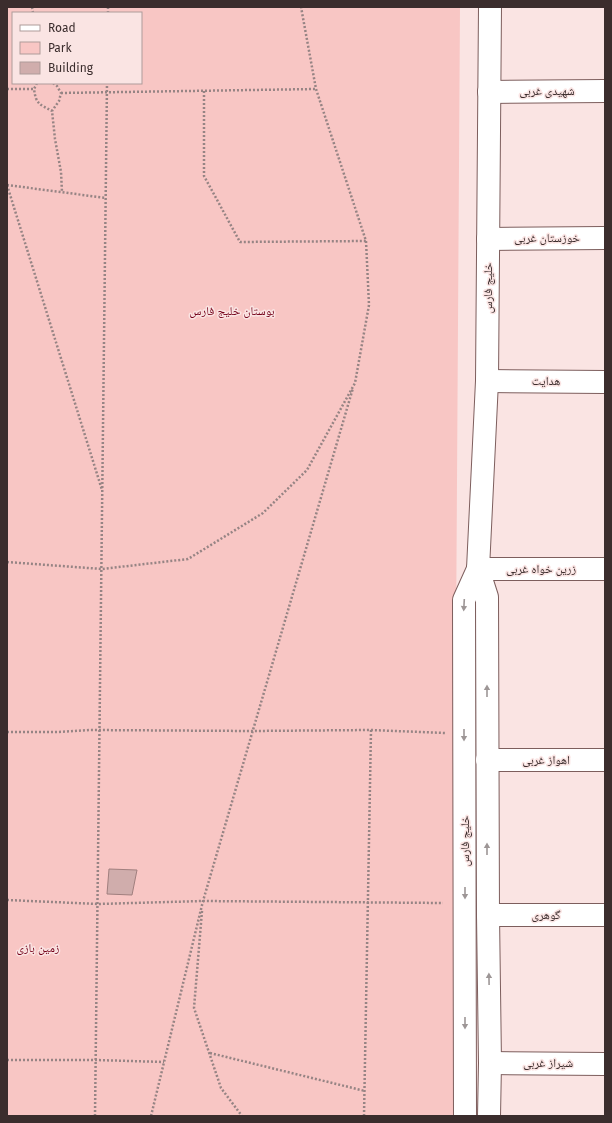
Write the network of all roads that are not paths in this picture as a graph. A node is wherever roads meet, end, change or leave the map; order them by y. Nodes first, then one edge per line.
1 (490, 7) edge
2 (605, 91) edge
3 (489, 92) junction
4 (605, 238) edge
5 (488, 239) junction
6 (488, 381) junction
7 (605, 382) edge
8 (478, 569) junction
9 (605, 569) edge
10 (487, 760) junction
11 (605, 760) edge
12 (488, 915) junction
13 (605, 915) edge
14 (490, 1063) junction
15 (605, 1064) edge
16 (465, 1116) edge
17 (489, 1116) edge

1 - 3 main road, خلیج فارس
2 - 3 main road, شهیدی غربی
3 - 5 main road, خلیج فارس
4 - 5 main road, خوزستان غربی
5 - 6 main road, خلیج فارس
6 - 7 main road, هدایت
6 - 8 main road, خلیج فارس
8 - 9 main road, زرین خواه غربی
10 -> 8 main road, خلیج فارس
8 -> 16 main road, خلیج فارس
10 - 11 main road, اهواز غربی
12 -> 10 main road, خلیج فارس
12 - 13 main road, گوهری
14 -> 12 main road, خلیج فارس
14 - 15 main road, شیراز غربی
14 - 17 main road, خلیج فارس

